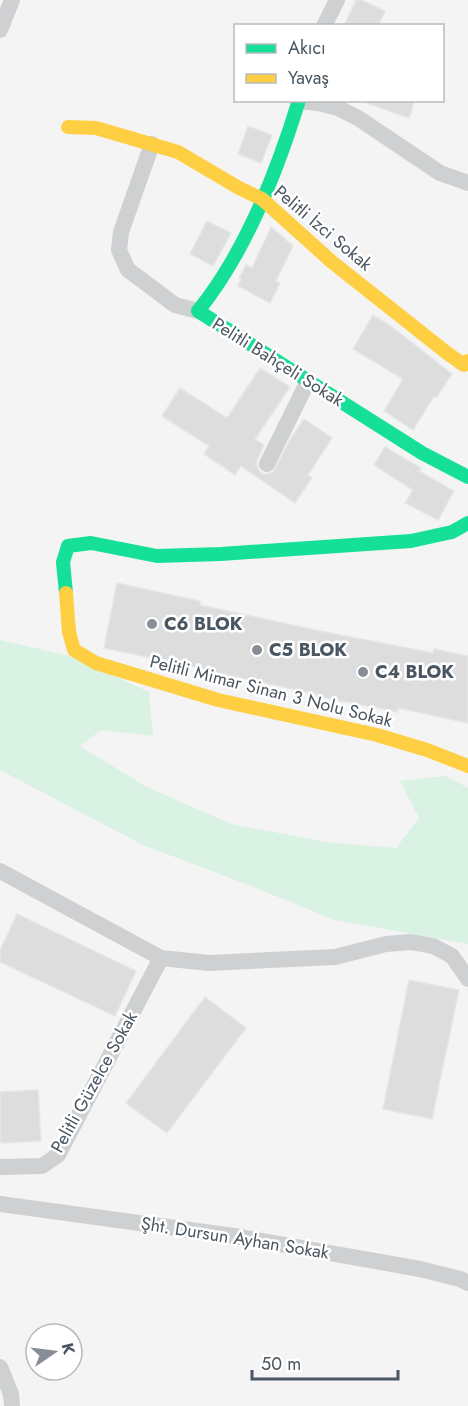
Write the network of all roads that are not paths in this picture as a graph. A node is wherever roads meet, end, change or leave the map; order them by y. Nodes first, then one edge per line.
1 (12, 0) edge
2 (337, 0) edge
3 (325, 24) edge
4 (0, 30) edge
5 (298, 102) edge
6 (318, 102) edge
7 (68, 128) dead end
8 (152, 144) junction
9 (468, 183) edge
10 (262, 199) junction
11 (198, 311) junction
12 (467, 366) edge
13 (308, 381) junction
14 (267, 464) dead end
15 (468, 477) edge
16 (468, 523) edge
17 (468, 766) edge
18 (0, 872) edge
19 (161, 958) junction
20 (468, 979) edge
21 (0, 1167) edge
22 (0, 1204) edge
23 (468, 1283) edge
24 (0, 1367) edge
25 (12, 1406) edge

1 - 4 street
2 - 3 street
5 - 10 street, Pelitli Bahçeli Sokak
6 - 9 street
7 - 8 street, Pelitli İzci Sokak
8 - 10 street, Pelitli İzci Sokak
8 - 11 street
10 - 11 street, Pelitli Bahçeli Sokak
10 - 12 street, Pelitli İzci Sokak
11 - 13 street, Pelitli Bahçeli Sokak
13 - 14 street
13 - 15 street, Pelitli Bahçeli Sokak
16 - 17 street, Pelitli Mimar Sinan 3 Nolu Sokak
18 - 19 street
19 - 20 street
19 - 21 street, Pelitli Güzelce Sokak
22 - 23 street, Şht. Dursun Ayhan Sokak
24 - 25 street

